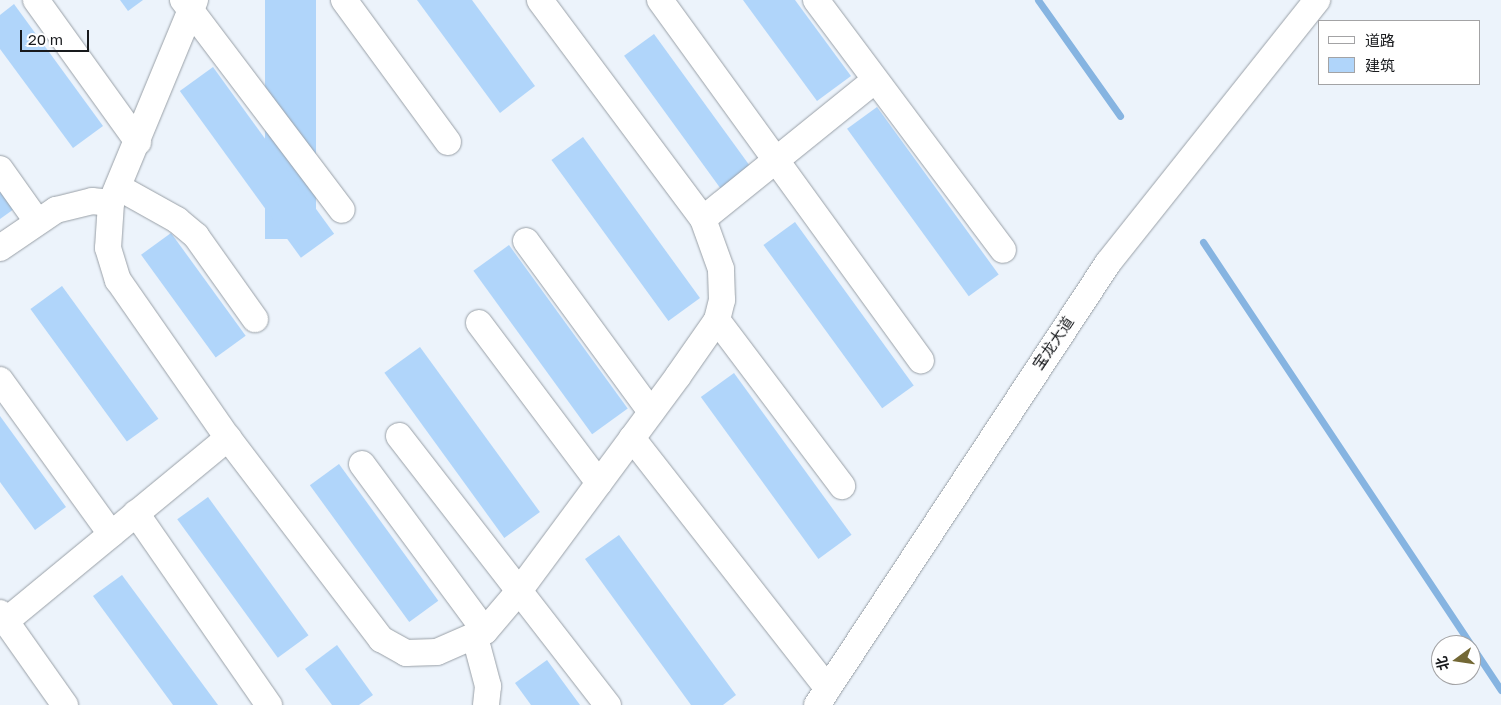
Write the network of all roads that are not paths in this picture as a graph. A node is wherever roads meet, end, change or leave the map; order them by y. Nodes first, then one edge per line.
1 (36, 0) edge
2 (344, 0) edge
3 (540, 0) edge
4 (660, 0) edge
5 (816, 0) edge
6 (1317, 0) edge
7 (190, 4) edge
8 (875, 80) junction
9 (138, 142) junction
10 (448, 142) dead end
11 (775, 161) junction
12 (0, 169) edge
13 (114, 195) junction
14 (342, 210) dead end
15 (703, 219) junction
16 (38, 221) junction
17 (526, 241) dead end
18 (0, 248) edge
19 (1003, 250) dead end
20 (255, 318) dead end
21 (717, 320) junction
22 (479, 322) dead end
23 (921, 360) dead end
24 (0, 380) edge
25 (651, 412) junction
26 (399, 436) dead end
27 (228, 438) junction
28 (632, 438) junction
29 (362, 464) dead end
30 (599, 483) junction
31 (842, 486) dead end
32 (136, 513) junction
33 (111, 534) junction
34 (519, 591) junction
35 (3, 617) edge
36 (480, 634) junction
37 (823, 697) edge
38 (65, 705) edge
39 (269, 705) edge
40 (486, 705) edge
41 (608, 705) edge

1 - 9 street
2 - 10 street
3 - 15 street
4 - 11 street
5 - 8 street
6 - 37 street, 宝龙大道
7 - 9 street
7 - 14 street
8 - 11 street
8 - 19 street
9 - 13 street
11 - 15 street
11 - 23 street
12 - 16 street
13 - 16 street
13 - 20 street
13 - 27 street
15 - 21 street
16 - 18 street
17 - 25 street
21 - 25 street
21 - 31 street
22 - 30 street
24 - 33 street
25 - 28 street
26 - 34 street
27 - 32 street
27 - 36 street
28 - 30 street
28 - 37 street
29 - 36 street
30 - 34 street
32 - 33 street
32 - 39 street
33 - 35 street
34 - 36 street
34 - 41 street
35 - 38 street
36 - 40 street

